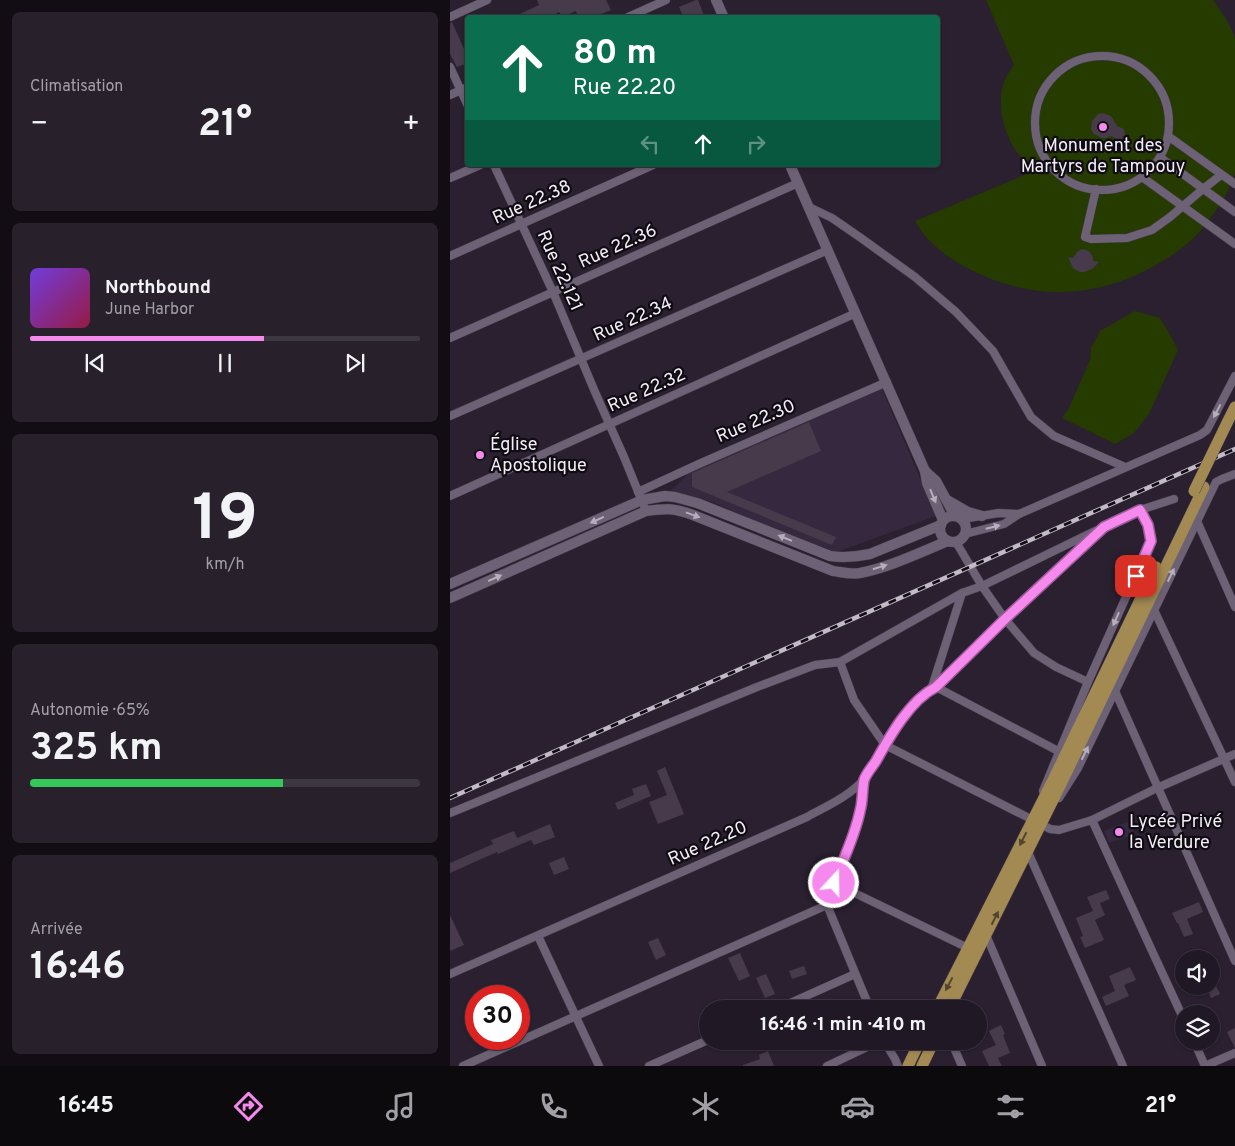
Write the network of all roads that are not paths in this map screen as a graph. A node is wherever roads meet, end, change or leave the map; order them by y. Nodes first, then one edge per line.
1 (487, 0) edge
2 (666, 0) edge
3 (716, 0) edge
4 (633, 15) edge
5 (723, 15) edge
6 (450, 17) edge
7 (450, 67) edge
8 (464, 89) edge
9 (450, 95) edge
10 (1168, 136) junction
11 (1161, 158) junction
12 (475, 167) edge
13 (495, 167) edge
14 (649, 167) edge
15 (791, 167) edge
16 (1221, 175) junction
17 (1142, 177) junction
18 (450, 178) edge
19 (798, 183) junction
20 (1235, 184) edge
21 (1203, 188) junction
22 (1096, 189) junction
23 (809, 207) junction
24 (1182, 207) junction
25 (1235, 212) edge
26 (522, 224) junction
27 (1235, 244) edge
28 (828, 250) junction
29 (450, 256) edge
30 (553, 292) junction
31 (856, 313) junction
32 (450, 338) edge
33 (582, 359) junction
34 (1235, 376) edge
35 (886, 382) junction
36 (1235, 407) edge
37 (450, 416) edge
38 (1231, 423) edge
39 (610, 424) junction
40 (1125, 467) junction
41 (925, 471) junction
42 (1235, 474) edge
43 (450, 496) edge
44 (640, 496) junction
45 (1174, 499) dead end
46 (946, 500) junction
47 (1140, 510) junction
48 (646, 511) junction
49 (1019, 514) junction
50 (982, 516) junction
51 (959, 517) junction
52 (1198, 521) junction
53 (942, 523) junction
54 (1104, 527) junction
55 (966, 534) junction
56 (952, 541) junction
57 (450, 584) edge
58 (982, 586) junction
59 (962, 592) junction
60 (450, 598) edge
61 (1235, 607) edge
62 (1154, 610) junction
63 (1005, 619) junction
64 (840, 662) junction
65 (1088, 682) junction
66 (934, 688) junction
67 (1115, 691) junction
68 (885, 745) junction
69 (1060, 752) junction
70 (1235, 754) edge
71 (1225, 759) junction
72 (864, 779) junction
73 (1235, 782) edge
74 (1157, 788) junction
75 (450, 813) edge
76 (1092, 820) junction
77 (1037, 822) junction
78 (1028, 852) junction
79 (834, 883) junction
80 (827, 905) junction
81 (986, 935) junction
82 (538, 936) junction
83 (968, 948) junction
84 (1235, 961) edge
85 (450, 974) edge
86 (855, 974) junction
87 (797, 1000) edge
88 (866, 1000) edge
89 (942, 1000) edge
90 (954, 1000) edge
91 (1177, 1005) edge
92 (576, 1016) junction
93 (699, 1044) edge
94 (862, 1050) edge
95 (888, 1050) edge
96 (915, 1050) edge
97 (930, 1050) edge
98 (955, 1050) edge
99 (1198, 1050) edge
100 (1235, 1053) edge
101 (913, 1054) junction
102 (924, 1064) edge
103 (463, 1066) edge
104 (599, 1066) edge
105 (649, 1066) edge
106 (827, 1066) edge
107 (900, 1066) edge
108 (908, 1066) edge
109 (962, 1066) edge
110 (1042, 1066) edge
111 (1123, 1066) edge
112 (1205, 1066) edge

1 - 6 street
2 - 4 street
3 - 5 street
7 - 8 street
8 - 9 street
10 - 11 street
10 - 16 street
10 - 22 street
11 - 17 street
11 - 21 street
12 - 18 street
13 - 26 street, Rue 22.121
14 - 26 street, Rue 22.38
15 - 19 street
16 - 20 street
16 - 21 street
17 - 22 street
17 - 24 street
19 - 23 street
19 - 30 street, Rue 22.36
21 - 24 street
21 - 25 street
22 - 24 street
23 - 28 street
23 - 40 street
24 - 27 street
26 - 29 street, Rue 22.38
26 - 30 street, Rue 22.121
28 - 31 street
28 - 33 street, Rue 22.34
30 - 32 street, Rue 22.36
30 - 33 street, Rue 22.121
31 - 35 street
31 - 39 street, Rue 22.32
33 - 37 street, Rue 22.34
33 - 39 street, Rue 22.121
34 -> 40 street
35 - 41 street
35 - 44 street, Rue 22.30
36 - 38 main road
38 - 77 main road
39 - 43 street, Rue 22.32
39 - 44 street, Rue 22.121
40 - 49 street
41 - 46 street
41 -> 53 street
42 - 52 street
44 - 48 street, Rue 22.121
53 -> 44 street
44 -> 57 street, Rue 22.30
45 - 47 street
46 - 50 street
46 - 51 street
47 - 54 street
47 -> 65 street
48 -> 56 street
60 -> 48 street
49 - 50 street
55 -> 49 street
50 - 51 street
51 - 53 street
51 - 55 street
52 - 61 street
62 -> 52 street
53 - 56 street
54 - 58 street
54 - 63 street, Rue 22.20
55 - 56 street
56 - 58 street
58 - 59 street
58 - 63 street
59 - 64 street
59 - 66 street
62 - 67 street
62 - 71 street
63 - 65 street
63 - 66 street, Rue 22.20
64 - 68 street
64 - 75 street
65 - 69 street
66 - 68 street, Rue 22.20
66 - 69 street
67 - 74 street
77 -> 67 street
68 - 72 street, Rue 22.20
68 - 77 street
69 - 77 street
70 - 71 street
71 - 73 street
71 - 74 street
72 - 79 street
72 - 82 street, Rue 22.20
74 - 76 street
74 - 84 street
76 - 77 street
76 - 91 street
77 - 78 main road
77 -> 83 main road
81 -> 78 main road
78 - 111 street
79 - 80 street
79 - 83 street
80 - 86 street
80 - 92 street
81 - 90 main road
81 - 110 street
82 - 85 street, Rue 22.20
82 - 92 street
83 -> 89 main road
86 - 87 street
86 - 88 street
92 - 103 street
92 - 104 street
93 - 105 street
94 - 106 street
95 - 107 street
96 - 101 main road
97 - 102 main road
98 - 109 street
99 - 112 street
100 - 112 street
101 - 107 main road
101 - 108 main road

